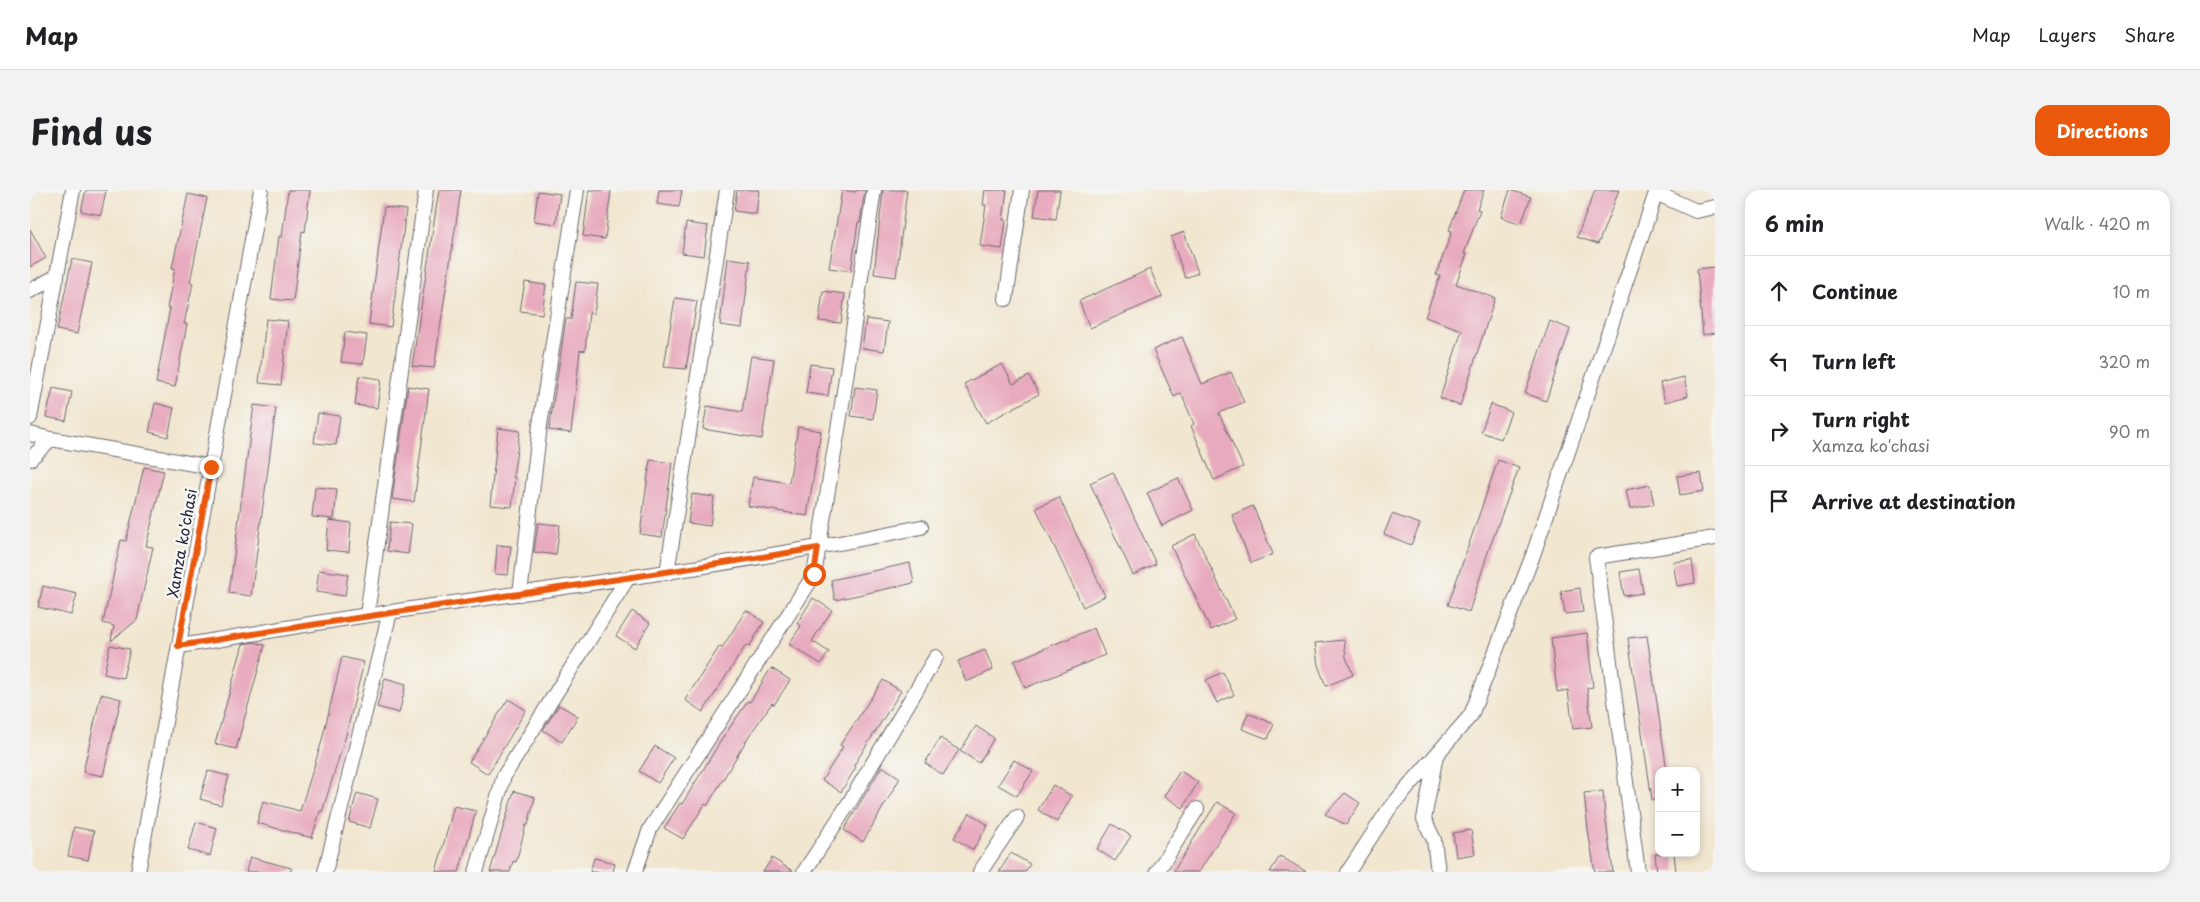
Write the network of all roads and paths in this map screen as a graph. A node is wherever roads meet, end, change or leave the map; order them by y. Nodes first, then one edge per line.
1 (74, 190) edge
2 (261, 190) edge
3 (426, 190) edge
4 (577, 190) edge
5 (727, 190) edge
6 (874, 190) edge
7 (1022, 190) edge
8 (1656, 192) edge
9 (1715, 207) edge
10 (57, 276) junction
11 (30, 291) edge
12 (1006, 299) dead end
13 (30, 418) edge
14 (30, 434) edge
15 (51, 439) junction
16 (30, 459) edge
17 (211, 467) junction
18 (921, 527) dead end
19 (1715, 538) edge
20 (818, 548) junction
21 (667, 573) junction
22 (627, 579) junction
23 (520, 594) junction
24 (390, 612) junction
25 (367, 615) junction
26 (178, 646) junction
27 (936, 657) dead end
28 (1436, 754) junction
29 (1197, 809) dead end
30 (1017, 817) dead end
31 (142, 871) edge
32 (324, 872) edge
33 (476, 872) edge
34 (635, 872) edge
35 (804, 872) edge
36 (980, 872) edge
37 (1158, 872) edge
38 (1348, 872) edge
39 (1438, 872) edge
40 (1638, 872) edge

1 - 10 street
2 - 17 street, Xamza ko'chasi
3 - 25 street
4 - 23 street
5 - 21 street
6 - 20 street
7 - 12 street
8 - 9 street
8 - 28 street
10 - 11 street
10 - 13 street
14 - 15 street
15 - 16 street
15 - 17 street
17 - 26 street, Xamza ko'chasi
18 - 20 street
19 - 40 street
20 - 21 street
20 - 34 street
21 - 22 street
22 - 23 street
22 - 33 street
23 - 24 street
24 - 25 street
24 - 32 street
25 - 26 street
26 - 31 street, Xamza ko'chasi
27 - 35 street
28 - 38 street
28 - 39 street
29 - 37 street
30 - 36 street

